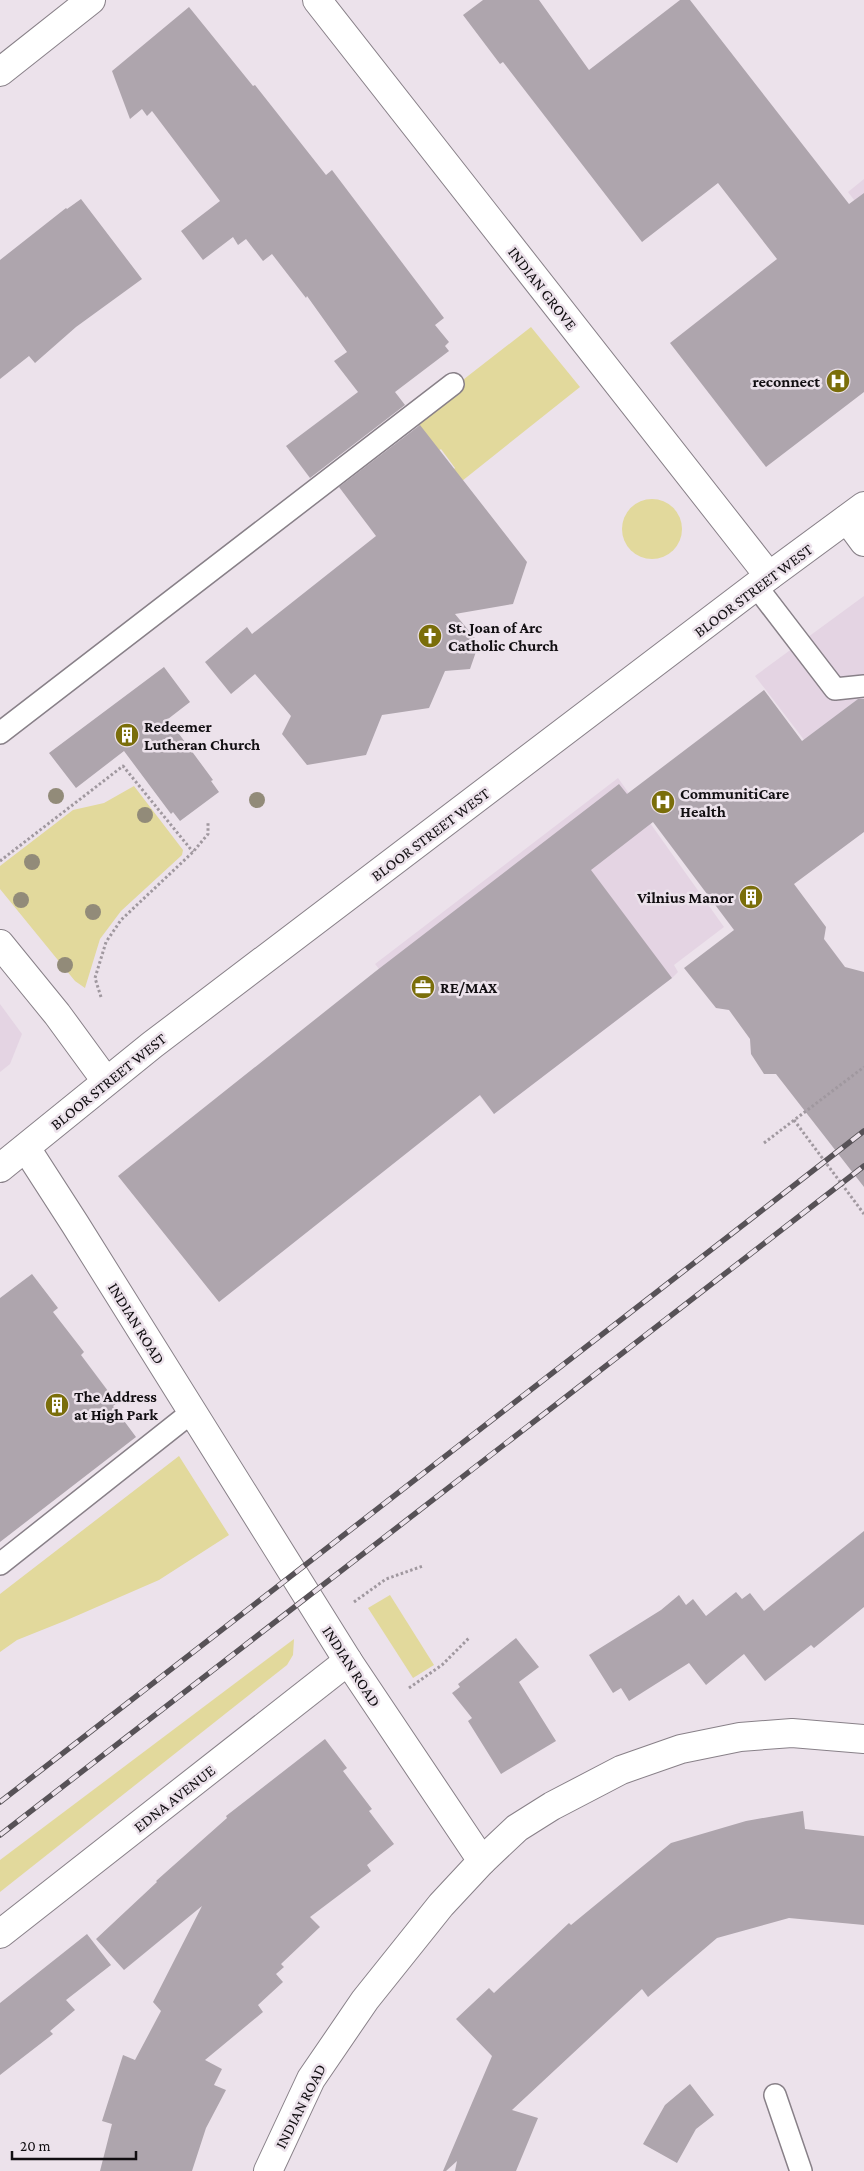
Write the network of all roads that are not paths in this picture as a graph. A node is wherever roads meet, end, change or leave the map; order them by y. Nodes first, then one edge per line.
1 (91, 0) edge
2 (316, 0) edge
3 (0, 72) edge
4 (453, 384) dead end
5 (856, 513) edge
6 (864, 542) edge
7 (762, 581) junction
8 (864, 686) edge
9 (0, 733) edge
10 (0, 944) edge
11 (106, 1081) junction
12 (26, 1148) junction
13 (0, 1168) edge
14 (192, 1412) junction
15 (0, 1564) edge
16 (348, 1661) junction
17 (862, 1734) edge
18 (482, 1861) junction
19 (0, 1934) edge
20 (775, 2095) dead end
21 (268, 2171) edge
22 (802, 2171) edge

1 - 3 street
2 - 7 street, INDIAN GROVE
4 - 9 lane
5 - 6 street
5 - 7 street, BLOOR STREET WEST
7 - 8 lane
7 - 11 street, BLOOR STREET WEST
10 - 11 street
11 - 12 street, BLOOR STREET WEST
12 - 13 street, BLOOR STREET WEST
12 - 14 street, INDIAN ROAD
14 - 15 lane
14 - 16 street, INDIAN ROAD
16 - 18 street, INDIAN ROAD
16 - 19 street, EDNA AVENUE
17 - 18 street
18 - 21 street, INDIAN ROAD
20 - 22 lane

